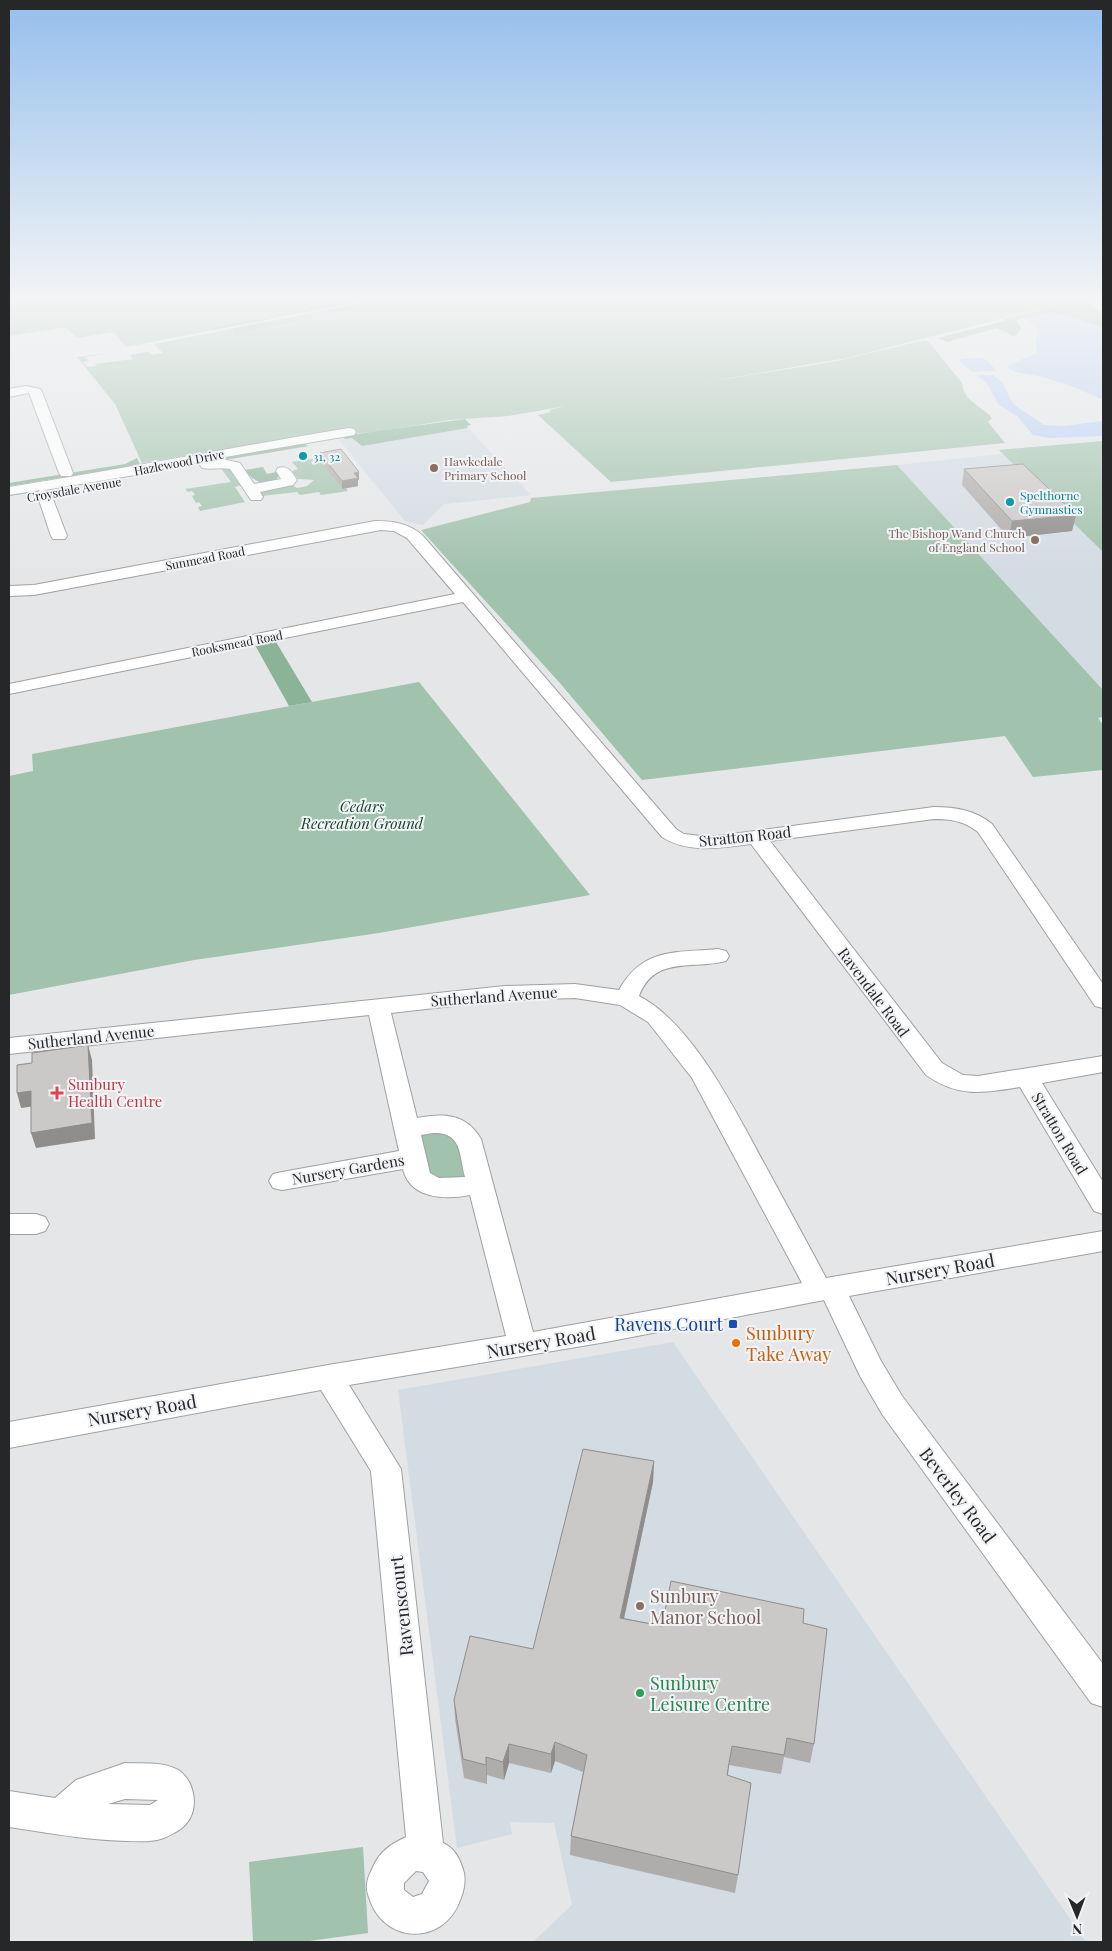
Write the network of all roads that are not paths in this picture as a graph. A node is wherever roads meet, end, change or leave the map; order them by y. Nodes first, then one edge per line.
1 (30, 391) edge
2 (30, 391) edge
3 (9, 393) edge
4 (349, 432) dead end
5 (130, 462) dead end
6 (283, 471) dead end
7 (66, 473) junction
8 (9, 482) edge
9 (9, 491) edge
10 (44, 494) junction
11 (9, 500) edge
12 (401, 527) joint
13 (60, 536) dead end
14 (9, 591) edge
15 (465, 597) junction
16 (9, 688) edge
17 (756, 837) junction
18 (718, 956) dead end
19 (627, 999) junction
20 (1103, 1001) edge
21 (378, 1006) junction
22 (9, 1046) edge
23 (1103, 1064) edge
24 (1027, 1078) junction
25 (408, 1128) junction
26 (414, 1158) junction
27 (282, 1181) dead end
28 (481, 1184) junction
29 (1103, 1204) edge
30 (9, 1224) edge
31 (36, 1224) dead end
32 (1103, 1242) edge
33 (826, 1289) junction
34 (522, 1345) junction
35 (328, 1377) junction
36 (9, 1435) edge
37 (1103, 1691) edge
38 (9, 1809) edge
39 (61, 1816) dead end
40 (426, 1853) dead end

1 - 3 street
2 - 7 street
4 - 9 street, Hazlewood Drive
5 - 7 street, Croysdale Avenue
6 - 10 street, Croysdale Avenue
7 - 8 street, Croysdale Avenue
10 - 11 street, Croysdale Avenue
10 - 13 street
12 - 14 street, Sunmead Road
12 - 15 street, Stratton Road
15 - 16 street, Rooksmead Road
15 - 17 street, Stratton Road
17 - 20 street, Stratton Road
17 - 24 street, Ravendale Road
18 - 19 street
19 - 21 street, Sutherland Avenue
19 - 33 street, Sutherland Avenue
21 - 22 street, Sutherland Avenue
21 - 25 street, Nursery Gardens
23 - 24 street, Stratton Road
24 - 29 street, Stratton Road
25 - 26 street, Nursery Gardens
25 - 28 street
26 - 27 street, Nursery Gardens
26 - 28 street, Nursery Gardens
28 - 34 street
30 - 31 street
32 - 33 street, Nursery Road
33 - 34 street, Nursery Road
33 - 37 street, Beverley Road
34 - 35 street, Nursery Road
35 - 36 street, Nursery Road
35 - 40 street, Ravenscourt
38 - 39 street

